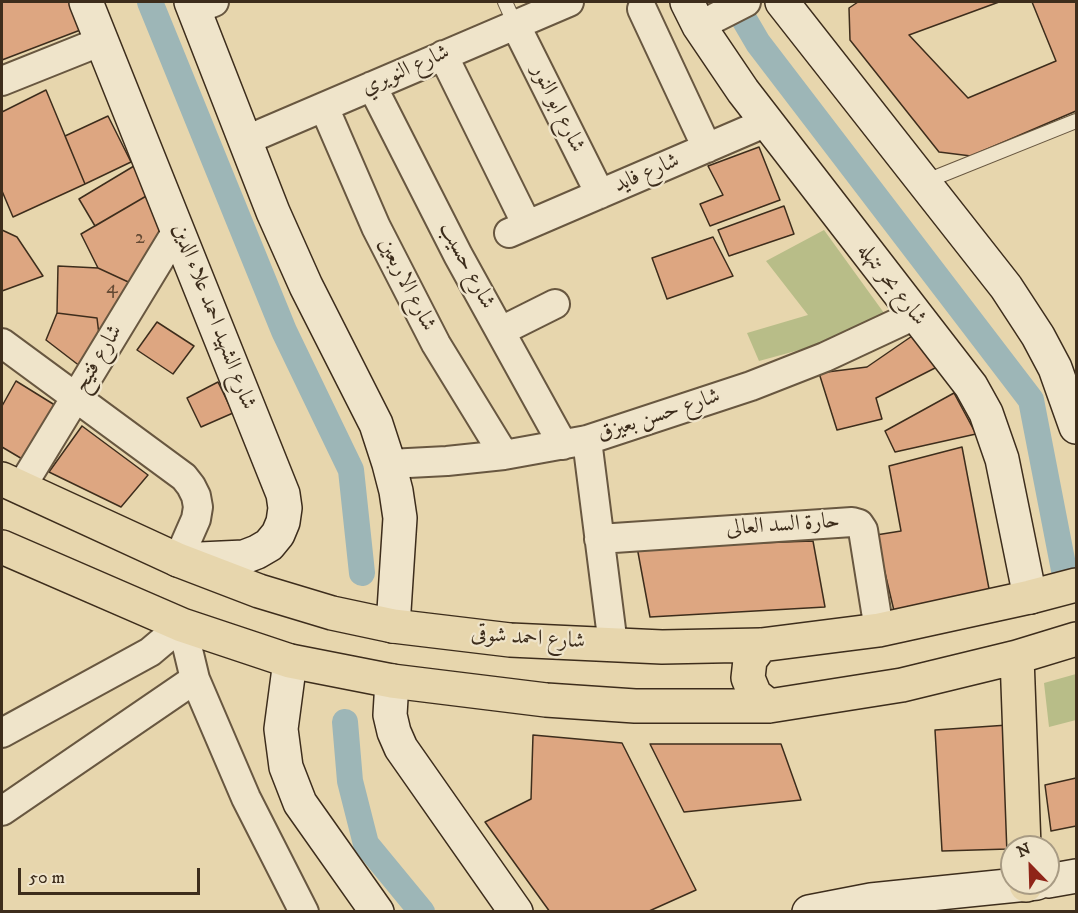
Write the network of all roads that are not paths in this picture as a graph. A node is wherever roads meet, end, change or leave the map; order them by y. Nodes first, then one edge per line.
1 (86, 2) edge
2 (569, 2) edge
3 (782, 2) edge
4 (199, 4) edge
5 (642, 9) dead end
6 (714, 11) edge
7 (510, 13) edge
8 (102, 41) junction
9 (444, 55) junction
10 (2, 81) edge
11 (372, 86) junction
12 (324, 107) junction
13 (1077, 121) edge
14 (767, 122) junction
15 (244, 141) junction
16 (707, 148) junction
17 (924, 182) junction
18 (600, 194) junction
19 (178, 229) junction
20 (555, 304) dead end
21 (915, 315) junction
22 (501, 331) junction
23 (2, 343) edge
24 (76, 397) junction
25 (1077, 427) edge
26 (575, 442) junction
27 (504, 455) junction
28 (389, 464) junction
29 (11, 484) edge
30 (599, 539) junction
31 (2, 547) edge
32 (178, 560) junction
33 (1077, 585) edge
34 (1030, 597) junction
35 (182, 625) junction
36 (393, 626) junction
37 (879, 630) junction
38 (1077, 639) edge
39 (613, 645) junction
40 (761, 645) junction
41 (712, 647) junction
42 (1017, 657) junction
43 (290, 661) junction
44 (195, 678) junction
45 (392, 681) junction
46 (709, 706) junction
47 (769, 706) junction
48 (2, 733) edge
49 (2, 812) edge
50 (1024, 835) edge
51 (1077, 876) edge
52 (1060, 879) edge
53 (1000, 888) edge
54 (872, 906) edge
55 (304, 912) edge
56 (377, 912) edge
57 (516, 912) edge
58 (809, 912) edge

1 - 8 street, شارع الشهيد احمد علاء الدين
2 - 7 street, شارع النويري
3 - 17 street
4 - 15 street
5 - 16 street
6 - 14 street, شارع بحر تنهله
7 - 9 street, شارع النويري
7 - 18 street, شارع ابو النور
8 - 10 street
8 - 19 street, شارع الشهيد احمد علاء الدين
9 - 11 street, شارع النويري
9 - 18 street, شارع فايد
11 - 12 street, شارع النويري
11 - 22 street, شارع حسيب
12 - 15 street, شارع النويري
12 - 27 street, شارع الاربعين
13 - 17 lane
14 - 16 street, شارع فايد
14 - 21 street, شارع بحر تنهله
15 - 28 street
16 - 18 street, شارع فايد
17 - 25 street
19 - 24 street, شارع فتيح
19 - 32 street, شارع الشهيد احمد علاء الدين
20 - 22 street
21 - 26 street, شارع حسن بعيزق
21 - 34 street, شارع بحر تنهله
22 - 26 street, شارع حسيب
23 - 24 street
24 - 29 street, شارع فتيح
24 - 32 street
26 - 27 street, شارع حسن بعيزق
26 - 30 street
27 - 28 street, شارع حسن بعيزق
28 - 36 street
29 - 32 main road, شارع احمد شوقى
30 - 37 street, حارة السد العالى
30 - 39 street
31 - 35 main road
32 - 36 main road, شارع احمد شوقى
33 - 34 main road, شارع احمد شوقى
34 - 37 main road, شارع احمد شوقى
35 - 43 main road
35 - 44 street
35 - 48 street
36 - 39 main road, شارع احمد شوقى
37 - 40 main road, شارع احمد شوقى
38 - 42 main road
39 - 41 main road, شارع احمد شوقى
40 - 41 main road, شارع احمد شوقى
40 - 47 main road
41 - 46 main road
42 - 47 main road
42 - 50 main road
43 - 45 main road
43 - 56 street
44 - 49 street
44 - 55 street
45 - 46 main road
45 - 57 street
46 - 47 main road
51 - 52 street
53 - 54 street
54 - 58 street

